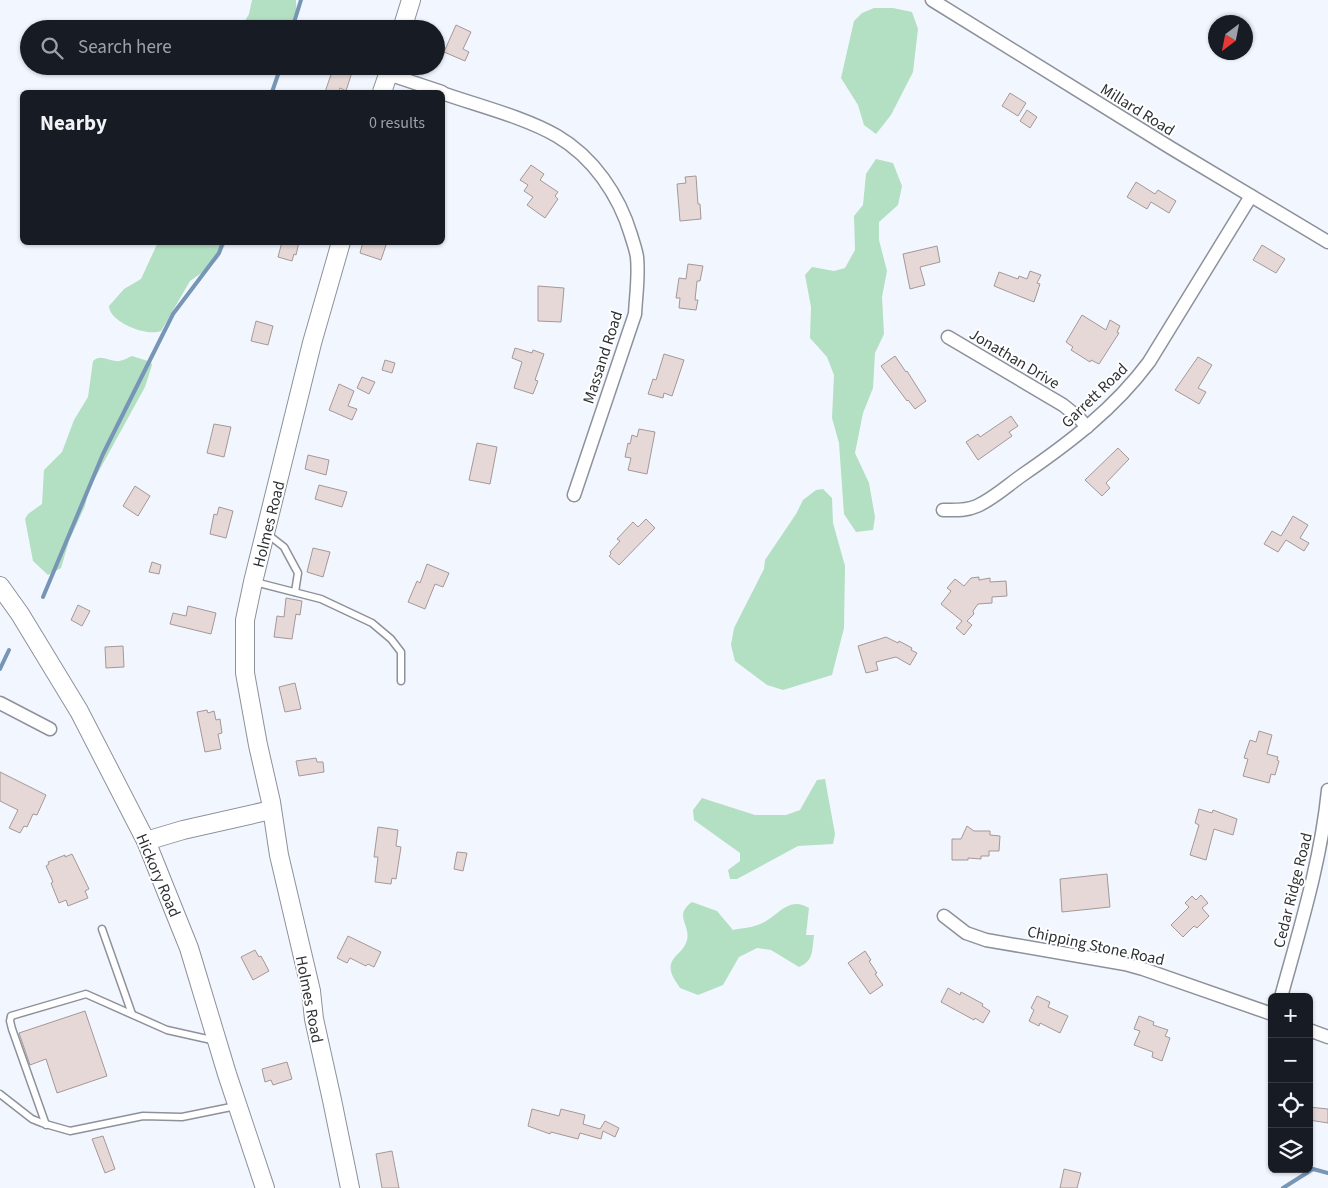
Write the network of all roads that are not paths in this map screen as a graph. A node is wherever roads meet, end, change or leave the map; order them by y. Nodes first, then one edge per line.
1 (411, 0) edge
2 (932, 0) edge
3 (405, 20) edge
4 (388, 75) edge
5 (401, 75) edge
6 (383, 90) edge
7 (435, 90) edge
8 (445, 94) edge
9 (1251, 196) junction
10 (1328, 242) edge
11 (340, 245) edge
12 (948, 337) dead end
13 (1086, 428) junction
14 (574, 495) dead end
15 (943, 510) dead end
16 (266, 532) junction
17 (254, 582) junction
18 (0, 586) edge
19 (295, 592) junction
20 (401, 681) dead end
21 (0, 703) edge
22 (50, 729) dead end
23 (1328, 790) edge
24 (271, 810) junction
25 (146, 842) junction
26 (944, 916) dead end
27 (102, 929) dead end
28 (1282, 993) edge
29 (1268, 1013) edge
30 (132, 1014) junction
31 (1313, 1031) edge
32 (1328, 1037) edge
33 (217, 1041) junction
34 (0, 1094) edge
35 (237, 1105) junction
36 (46, 1125) junction
37 (265, 1188) edge
38 (350, 1188) edge

1 - 3 street
2 - 9 street, Millard Road
4 - 6 street
5 - 7 street, Massand Road
8 - 14 street, Massand Road
9 - 10 street, Millard Road
9 - 13 street, Garrett Road
11 - 16 street, Holmes Road
12 - 13 street, Jonathan Drive
13 - 15 street, Garrett Road
16 - 17 street, Holmes Road
16 - 19 lane
17 - 19 lane
17 - 24 street, Holmes Road
18 - 25 street, Hickory Road
19 - 20 lane
21 - 22 street
23 - 28 street, Cedar Ridge Road
24 - 25 street
24 - 38 street, Holmes Road
25 - 33 street, Hickory Road
26 - 29 street, Chipping Stone Road
27 - 30 lane
30 - 33 lane
30 - 36 lane
31 - 32 street
33 - 35 street, Hickory Road
34 - 36 lane
35 - 36 lane
35 - 37 street, Hickory Road

